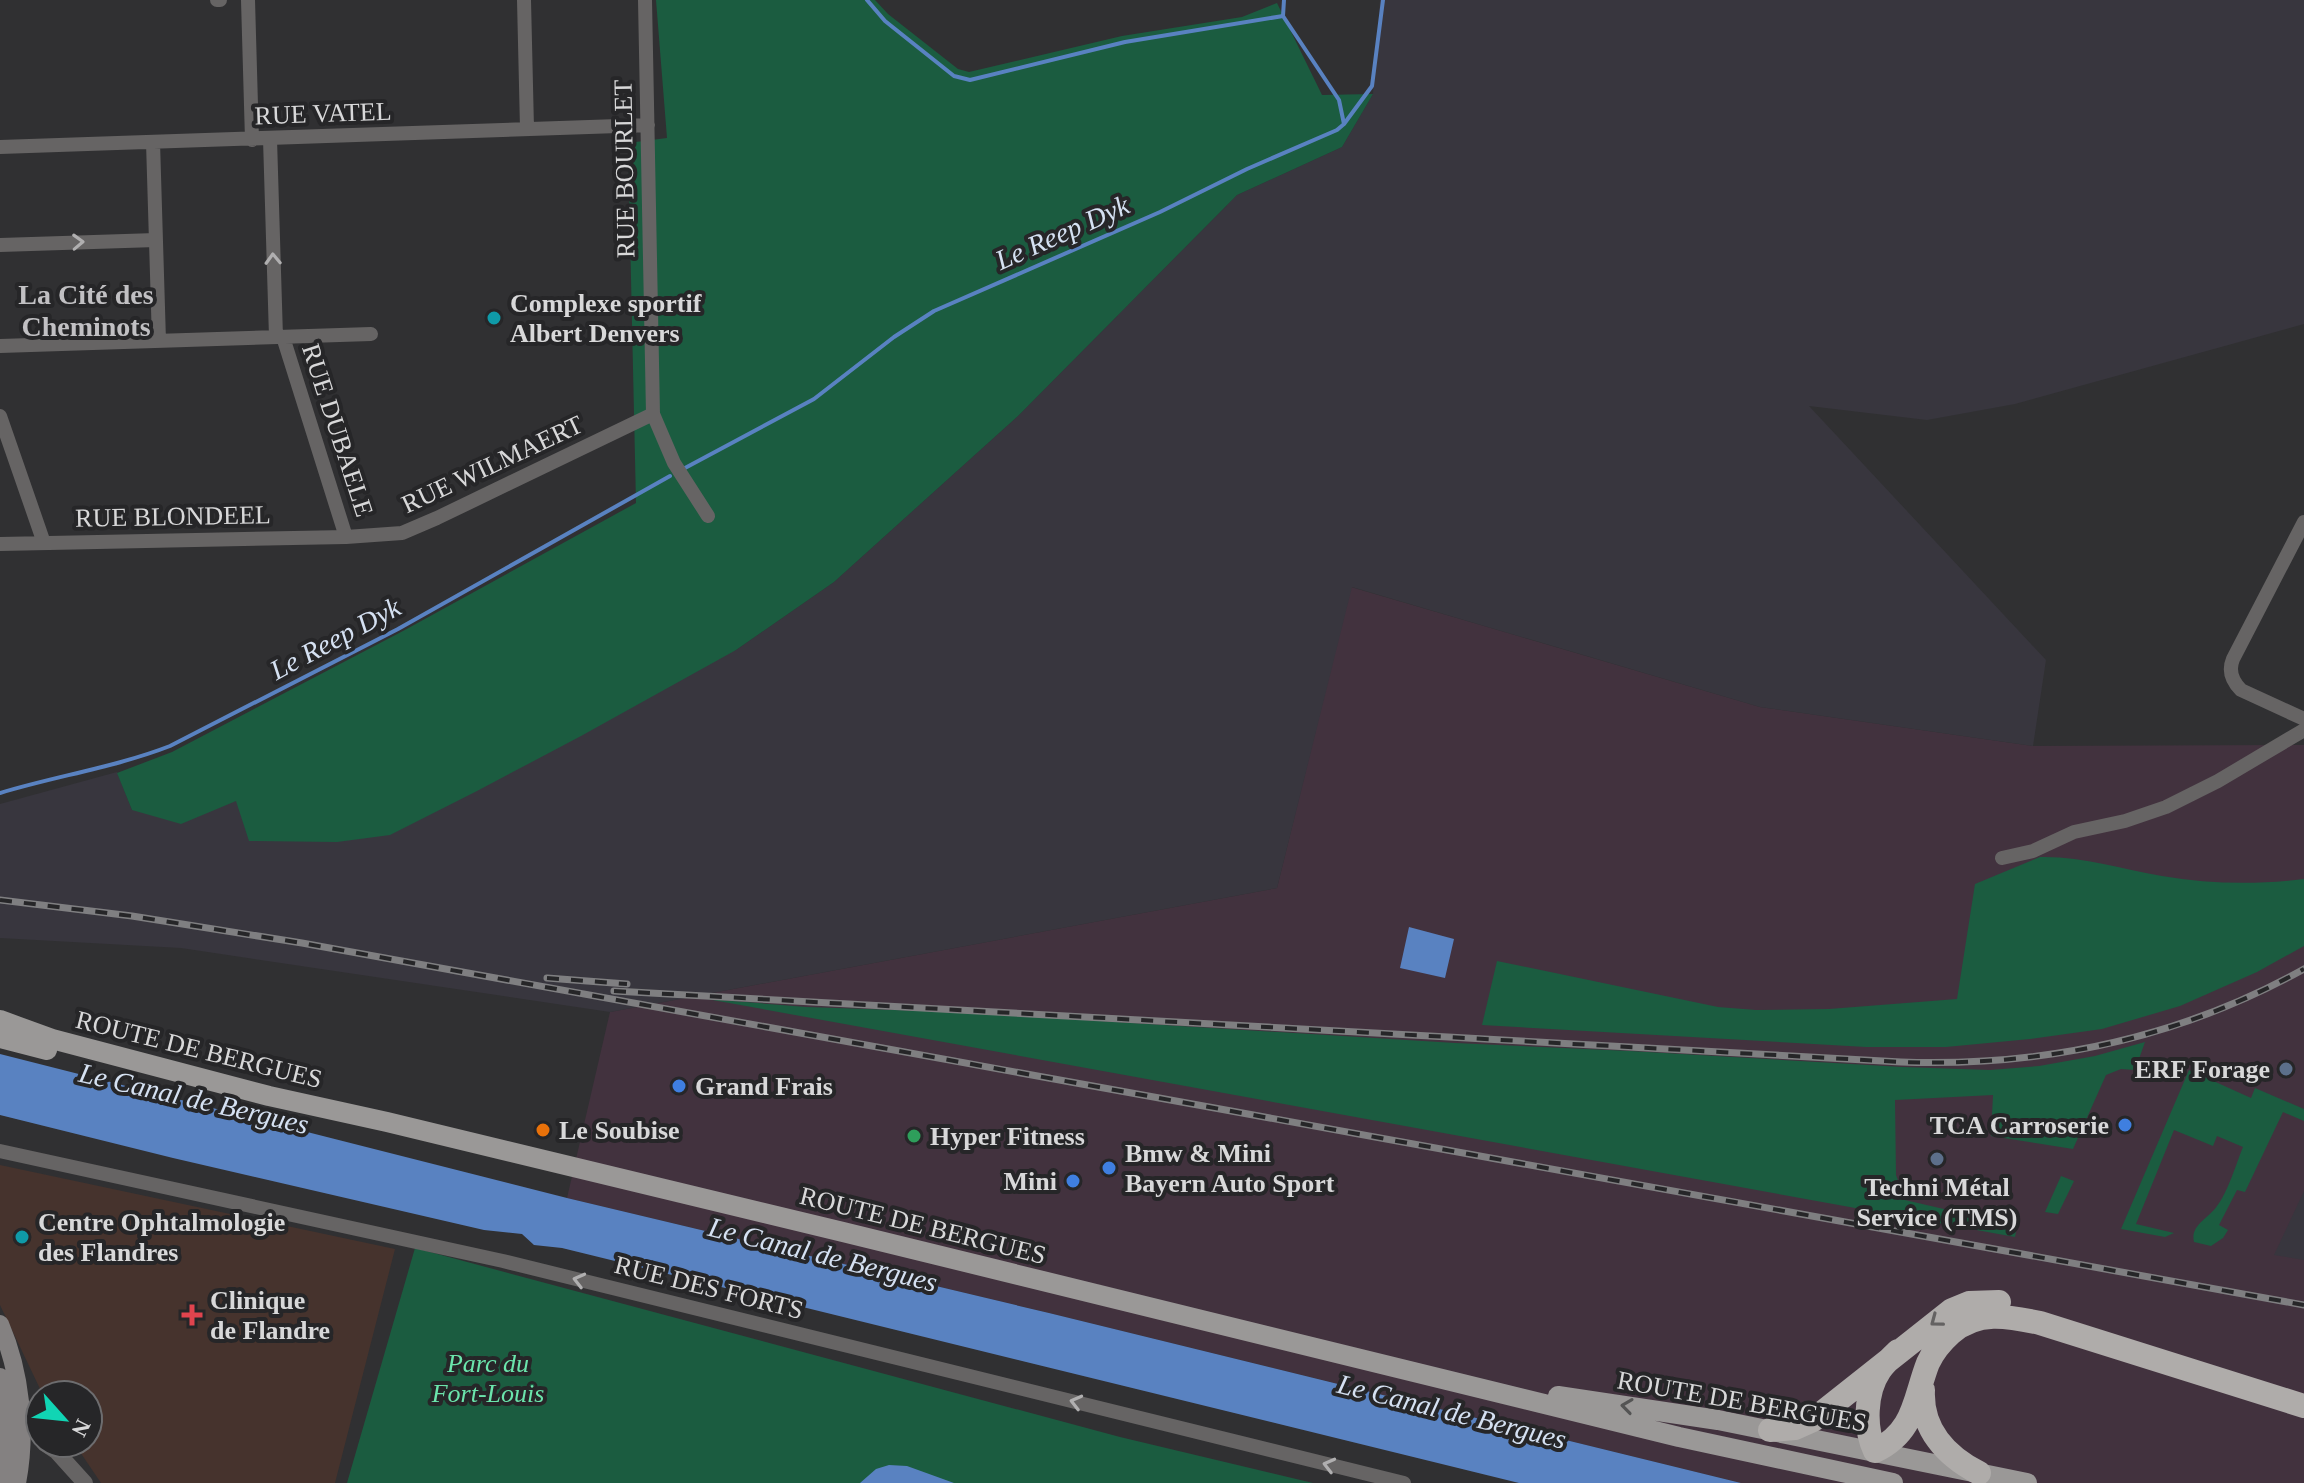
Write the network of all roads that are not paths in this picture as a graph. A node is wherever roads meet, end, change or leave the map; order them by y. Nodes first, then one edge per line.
1 (248, 0) edge
2 (524, 0) edge
3 (645, 0) edge
4 (648, 125) junction
5 (527, 128) junction
6 (270, 139) junction
7 (252, 140) junction
8 (153, 142) junction
9 (0, 147) edge
10 (156, 240) junction
11 (0, 245) edge
12 (371, 334) dead end
13 (279, 337) junction
14 (159, 341) junction
15 (0, 346) edge
16 (653, 414) junction
17 (0, 416) edge
18 (708, 516) dead end
19 (2304, 522) edge
20 (346, 537) junction
21 (44, 543) junction
22 (0, 544) edge
23 (2304, 719) edge
24 (2304, 730) edge
25 (2002, 858) dead end
26 (0, 1020) edge
27 (0, 1038) edge
28 (387, 1122) junction
29 (0, 1151) edge
30 (0, 1324) edge
31 (1898, 1351) junction
32 (1924, 1375) junction
33 (0, 1377) edge
34 (1447, 1379) junction
35 (2304, 1393) edge
36 (2304, 1406) edge
37 (24, 1419) edge
38 (1770, 1430) junction
39 (24, 1432) edge
40 (1679, 1437) junction
41 (24, 1447) edge
42 (1875, 1451) junction
43 (24, 1456) edge
44 (63, 1459) edge
45 (1979, 1473) junction
46 (2, 1483) edge
47 (17, 1483) edge
48 (85, 1483) edge
49 (1404, 1483) edge
50 (1893, 1483) edge
51 (1911, 1483) edge
52 (2027, 1483) edge

1 - 7 street
2 - 5 street
3 - 4 street, RUE BOURLET
4 - 5 street, RUE VATEL
4 - 16 street, RUE BOURLET
5 - 6 street, RUE VATEL
6 - 7 street, RUE VATEL
13 -> 6 street, RUE DUBAELE
7 - 8 street, RUE VATEL
8 - 9 street, RUE VATEL
8 - 10 street
11 -> 10 street
10 - 14 street
12 - 13 street
13 - 14 street
13 - 20 street, RUE DUBAELE
14 - 15 street
16 - 18 street, RUE BOURLET
16 - 20 street, RUE WILMAERT
17 - 21 street
19 - 23 street
20 - 21 street, RUE BLONDEEL
21 - 22 street, RUE BLONDEEL
24 - 25 street
26 - 28 main road, ROUTE DE BERGUES
27 - 28 main road, ROUTE DE BERGUES
28 - 34 main road, ROUTE DE BERGUES
49 -> 29 street, RUE DES FORTS
30 - 37 main road
35 -> 31 highway
31 - 38 highway
31 - 42 highway
32 - 36 highway
32 - 42 highway
32 - 45 highway
33 - 39 main road
38 -> 34 main road, ROUTE DE BERGUES
34 - 40 main road, ROUTE DE BERGUES
38 - 42 main road, ROUTE DE BERGUES
40 - 42 main road
40 - 50 main road, ROUTE DE BERGUES
41 - 46 main road
42 - 45 main road, ROUTE DE BERGUES
42 - 51 main road
43 - 47 main road
44 - 48 street
45 - 52 main road, ROUTE DE BERGUES

